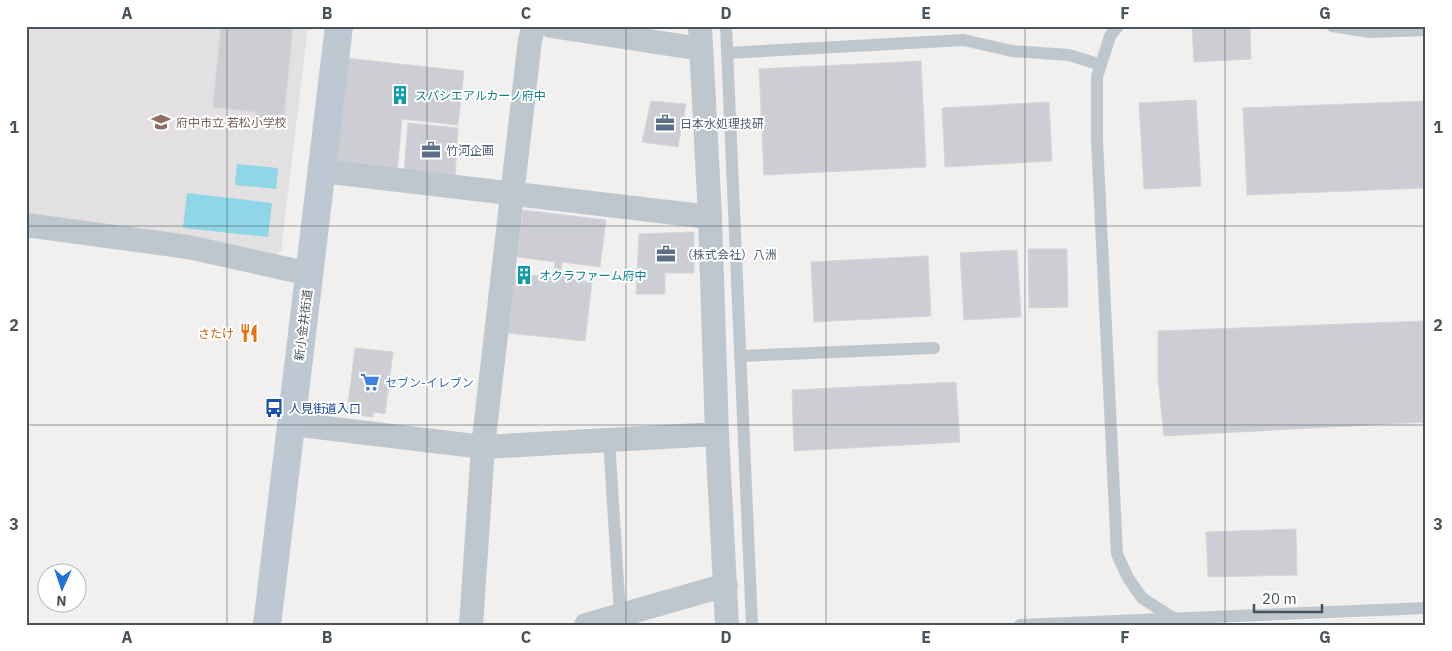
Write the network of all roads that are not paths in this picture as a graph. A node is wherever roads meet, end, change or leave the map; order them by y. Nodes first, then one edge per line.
1 (339, 26) edge
2 (534, 26) edge
3 (551, 26) edge
4 (726, 26) edge
5 (1118, 26) edge
6 (1332, 26) edge
7 (1426, 30) edge
8 (701, 38) edge
9 (727, 52) junction
10 (1101, 65) junction
11 (322, 170) junction
12 (513, 193) junction
13 (710, 217) junction
14 (26, 225) edge
15 (310, 274) junction
16 (934, 348) dead end
17 (740, 356) junction
18 (292, 424) junction
19 (717, 434) junction
20 (609, 440) junction
21 (482, 447) junction
22 (726, 585) junction
23 (1426, 608) edge
24 (1335, 612) junction
25 (620, 614) junction
26 (1179, 622) edge
27 (1043, 624) edge
28 (267, 625) edge
29 (471, 625) edge
30 (586, 625) edge
31 (727, 625) edge
32 (752, 625) edge
33 (1020, 625) edge
34 (1322, 625) edge

1 - 11 main road, 新小金井街道
2 - 12 street
3 - 8 street
4 - 9 lane
5 - 10 lane
6 - 7 lane
8 - 13 street
9 - 10 lane
9 - 17 lane
10 - 26 lane
11 - 12 street
11 - 15 main road, 新小金井街道
12 - 13 street
12 - 21 street
13 - 19 street
14 - 15 street
15 - 18 main road, 新小金井街道
16 - 17 lane
17 - 32 lane
18 - 21 street
18 - 28 main road, 新小金井街道
19 - 20 street
19 - 22 street
20 - 21 street
20 - 25 lane
21 - 29 street
22 - 25 street
22 - 31 street
23 - 24 lane
24 - 26 lane
24 - 34 lane
25 - 30 street
26 - 27 lane
27 - 33 lane

